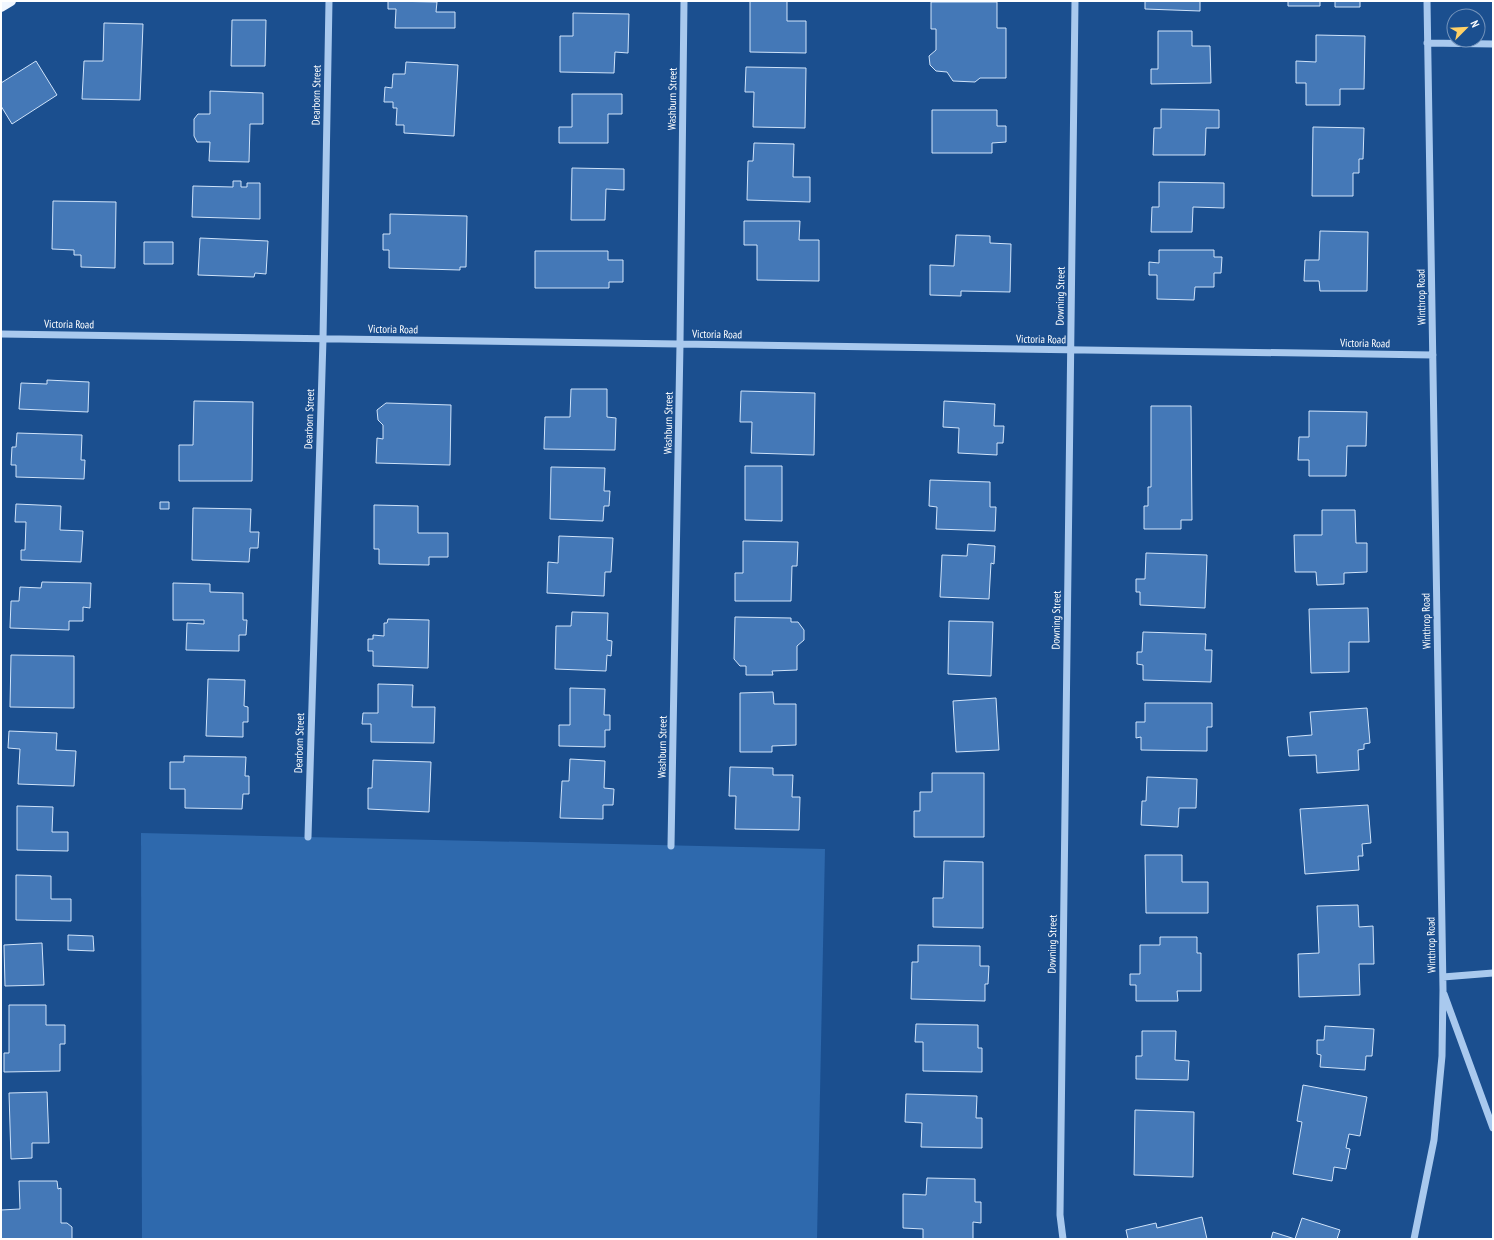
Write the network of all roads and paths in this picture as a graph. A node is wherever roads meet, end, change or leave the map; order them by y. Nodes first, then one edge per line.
1 (11, 1) edge
2 (329, 1) edge
3 (684, 1) edge
4 (1075, 1) edge
5 (1427, 1) edge
6 (1, 7) edge
7 (1428, 44) junction
8 (1493, 44) edge
9 (1, 334) edge
10 (323, 339) junction
11 (680, 344) junction
12 (1070, 350) junction
13 (1433, 355) junction
14 (308, 837) dead end
15 (671, 846) dead end
16 (1493, 973) edge
17 (1443, 977) junction
18 (1443, 990) junction
19 (1493, 1128) edge
20 (1063, 1239) edge
21 (1414, 1239) edge

1 - 6 main road
2 - 10 street, Dearborn Street
3 - 11 street, Washburn Street
4 - 12 street, Downing Street
5 - 7 street, Winthrop Road
7 - 8 street
7 - 13 street, Winthrop Road
9 - 10 street, Victoria Road
10 - 11 street, Victoria Road
10 - 14 street, Dearborn Street
11 - 12 street, Victoria Road
11 - 15 street, Washburn Street
12 - 13 street, Victoria Road
12 - 20 street, Downing Street
13 - 17 street, Winthrop Road
16 - 17 street
17 - 18 street, Winthrop Road
18 - 19 street
18 - 21 street, Winthrop Road

